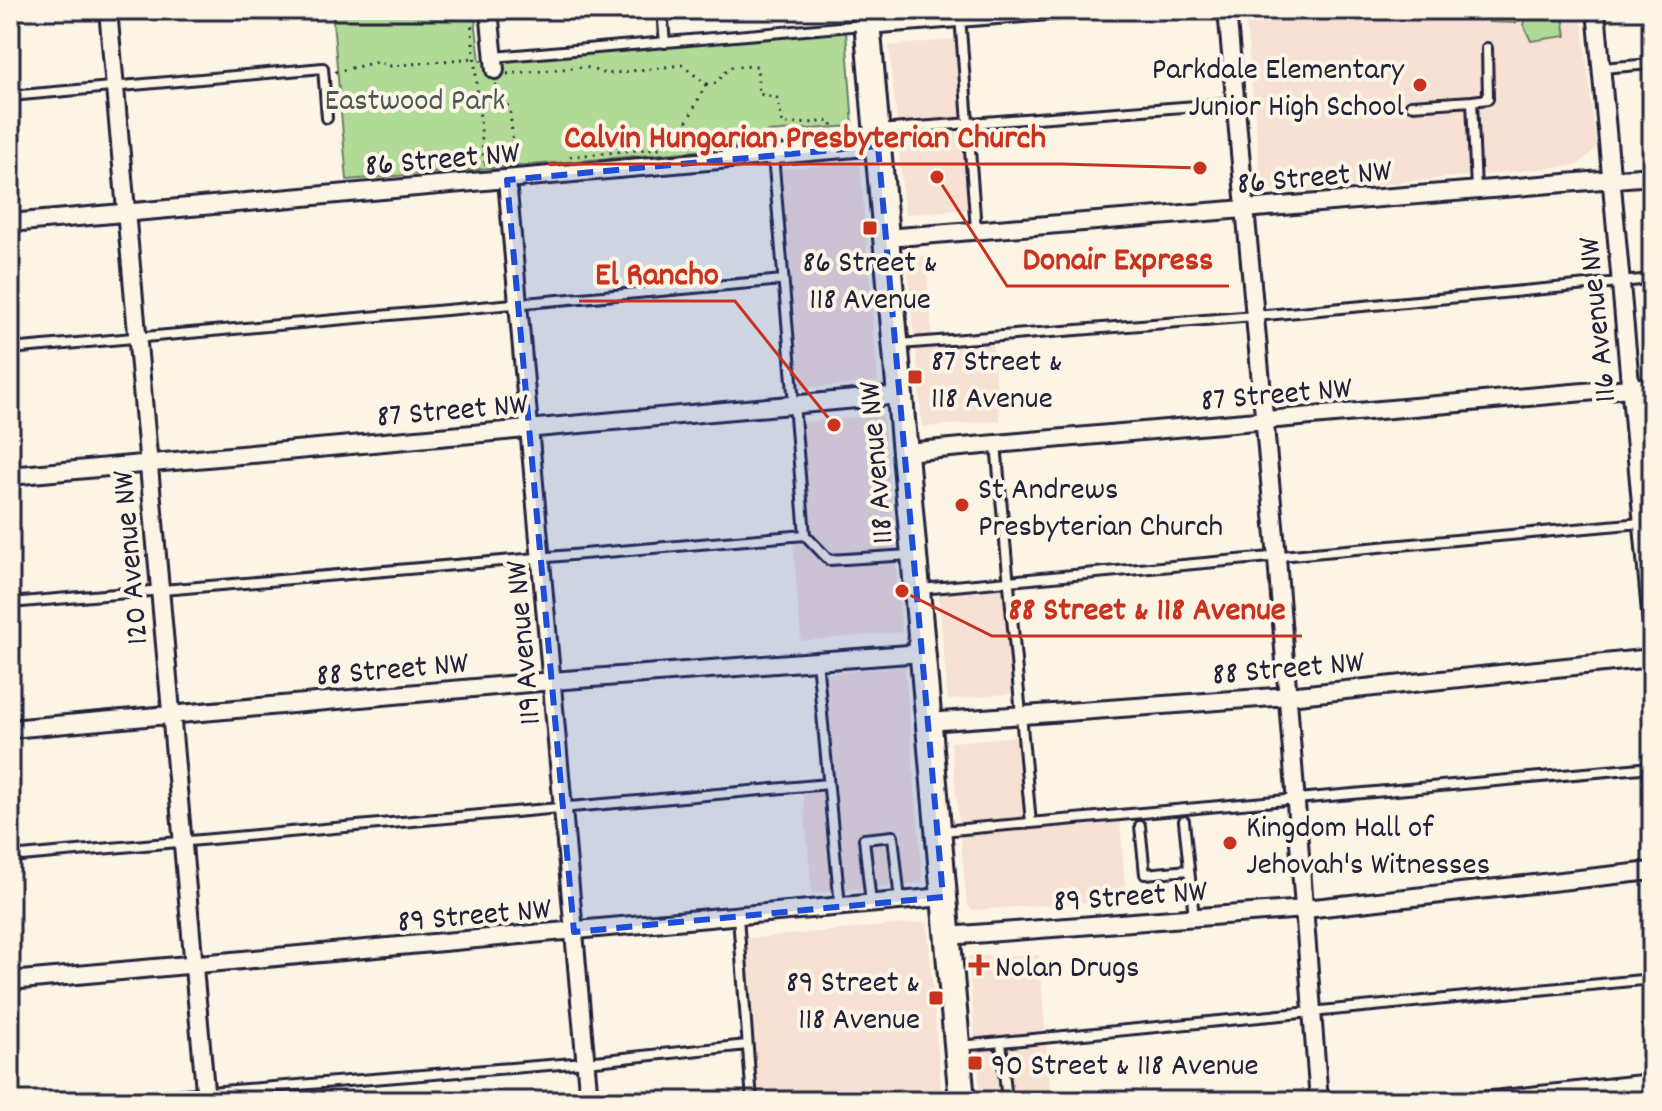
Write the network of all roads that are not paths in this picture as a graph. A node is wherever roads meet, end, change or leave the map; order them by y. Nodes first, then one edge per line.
1 (108, 10) edge
2 (489, 10) edge
3 (662, 10) edge
4 (1063, 10) edge
5 (1227, 10) edge
6 (1596, 10) edge
7 (960, 13) edge
8 (867, 17) edge
9 (665, 43) junction
10 (1487, 48) dead end
11 (1652, 64) edge
12 (1601, 68) junction
13 (494, 69) joint
14 (114, 88) junction
15 (10, 96) edge
16 (1472, 101) junction
17 (1236, 103) junction
18 (1411, 105) dead end
19 (327, 118) dead end
20 (969, 125) junction
21 (877, 138) junction
22 (773, 154) junction
23 (1652, 176) edge
24 (1609, 179) junction
25 (507, 180) junction
26 (1476, 189) junction
27 (1246, 209) junction
28 (124, 214) junction
29 (10, 223) edge
30 (976, 231) junction
31 (886, 238) junction
32 (1652, 279) edge
33 (783, 280) junction
34 (1621, 282) junction
35 (519, 303) junction
36 (1255, 316) junction
37 (135, 338) junction
38 (895, 344) junction
39 (10, 349) edge
40 (1652, 386) edge
41 (1630, 388) junction
42 (900, 395) junction
43 (793, 403) junction
44 (1262, 422) junction
45 (530, 430) junction
46 (996, 444) junction
47 (905, 452) junction
48 (147, 464) junction
49 (10, 476) edge
50 (1647, 523) edge
51 (805, 535) junction
52 (914, 555) junction
53 (542, 557) junction
54 (1277, 558) junction
55 (1010, 581) junction
56 (160, 589) junction
57 (917, 589) junction
58 (10, 603) edge
59 (1652, 624) edge
60 (922, 653) junction
61 (1652, 658) edge
62 (817, 660) junction
63 (552, 681) junction
64 (1288, 696) junction
65 (1021, 712) junction
66 (170, 715) junction
67 (928, 722) junction
68 (10, 729) edge
69 (1652, 767) edge
70 (828, 784) junction
71 (1294, 801) junction
72 (563, 808) junction
73 (1184, 821) dead end
74 (1031, 823) junction
75 (1140, 826) dead end
76 (938, 832) junction
77 (183, 842) junction
78 (10, 857) edge
79 (1189, 870) junction
80 (1652, 871) edge
81 (943, 897) junction
82 (900, 901) junction
83 (871, 904) junction
84 (840, 907) junction
85 (1305, 909) junction
86 (738, 917) junction
87 (1194, 917) junction
88 (574, 932) junction
89 (947, 936) junction
90 (193, 966) junction
91 (1652, 979) edge
92 (10, 981) edge
93 (1312, 1014) junction
94 (1001, 1042) junction
95 (747, 1045) junction
96 (957, 1046) junction
97 (586, 1062) junction
98 (1652, 1083) edge
99 (205, 1096) edge
100 (97, 1101) edge
101 (589, 1101) edge
102 (752, 1101) edge
103 (962, 1101) edge
104 (1007, 1101) edge
105 (1319, 1101) edge
106 (1483, 1101) edge

1 - 14 street, 120 Avenue NW
2 - 13 street
3 - 9 lane
4 - 7 street
5 - 17 street
6 - 12 street, 116 Avenue NW
7 - 8 street
7 - 20 lane
8 - 9 lane
8 - 21 main road, 118 Avenue NW
9 - 13 lane
10 - 16 lane
11 - 12 lane
12 - 24 street, 116 Avenue NW
14 - 15 lane
14 - 19 lane
14 - 28 street, 120 Avenue NW
16 - 18 lane
16 - 26 lane
17 - 20 lane
17 - 27 street
20 - 21 lane
20 - 30 lane
21 - 22 street, 86 Street NW
21 - 31 main road, 118 Avenue NW
22 - 25 street, 86 Street NW
22 - 33 lane
23 - 24 street, 86 Street NW
24 - 26 street, 86 Street NW
24 - 34 street, 116 Avenue NW
25 - 28 street, 86 Street NW
25 - 35 street, 119 Avenue NW
26 - 27 street, 86 Street NW
27 - 30 street, 86 Street NW
27 - 36 street
28 - 29 street, 86 Street NW
28 - 37 street, 120 Avenue NW
30 - 31 street, 86 Street NW
31 - 38 main road, 118 Avenue NW
32 - 34 lane
33 - 35 lane
33 - 43 lane
34 - 36 lane
34 - 41 street, 116 Avenue NW
35 - 37 lane
35 - 45 street, 119 Avenue NW
36 - 38 lane
36 - 44 street
37 - 39 lane
37 - 48 street, 120 Avenue NW
38 - 42 main road, 118 Avenue NW
40 - 41 street, 87 Street NW
41 - 44 street, 87 Street NW
41 - 50 street, 116 Avenue NW
42 - 43 street, 87 Street NW
42 - 47 main road, 118 Avenue NW
43 - 45 street, 87 Street NW
43 - 51 lane
44 - 46 street, 87 Street NW
44 - 54 street
45 - 48 street, 87 Street NW
45 - 53 street, 119 Avenue NW
46 - 47 street, 87 Street NW
46 - 55 lane
47 - 52 main road, 118 Avenue NW
48 - 49 street, 87 Street NW
48 - 56 street, 120 Avenue NW
50 - 54 lane
50 - 59 street, 116 Avenue NW
51 - 52 lane
51 - 53 lane
52 - 57 main road, 118 Avenue NW
53 - 56 lane
53 - 63 street, 119 Avenue NW
54 - 55 lane
54 - 64 street
55 - 57 lane
55 - 65 lane
56 - 58 lane
56 - 66 street, 120 Avenue NW
57 - 60 main road, 118 Avenue NW
60 - 62 street, 88 Street NW
60 - 67 main road, 118 Avenue NW
61 - 64 street, 88 Street NW
62 - 63 street, 88 Street NW
62 - 70 lane
63 - 66 street, 88 Street NW
63 - 72 street, 119 Avenue NW
64 - 65 street, 88 Street NW
64 - 71 street
65 - 67 street, 88 Street NW
65 - 74 lane
66 - 68 street, 88 Street NW
66 - 77 street, 120 Avenue NW
67 - 76 main road, 118 Avenue NW
69 - 71 lane
70 - 72 lane
70 - 84 lane
71 - 74 lane
71 - 85 street
72 - 77 lane
72 - 88 street, 119 Avenue NW
73 - 79 lane
74 - 76 lane
75 - 79 lane
76 - 81 main road, 118 Avenue NW
77 - 78 lane
77 - 90 street, 120 Avenue NW
79 - 87 lane
80 - 85 street, 89 Street NW
81 - 82 street, 89 Street NW
81 - 89 main road, 118 Avenue NW
82 - 83 street, 89 Street NW
82 - 83 lane
83 - 84 street, 89 Street NW
84 - 86 street, 89 Street NW
85 - 87 street, 89 Street NW
85 - 93 street
86 - 88 street, 89 Street NW
86 - 95 lane
87 - 89 street, 89 Street NW
88 - 90 street, 89 Street NW
88 - 97 street, 119 Avenue NW
89 - 96 main road, 118 Avenue NW
90 - 92 street, 89 Street NW
90 - 99 street, 120 Avenue NW
91 - 93 lane
93 - 94 lane
93 - 105 street
94 - 96 lane
94 - 104 lane
95 - 97 lane
95 - 102 lane
96 - 103 main road, 118 Avenue NW
97 - 99 lane
97 - 101 street, 119 Avenue NW
98 - 106 street
99 - 100 lane

